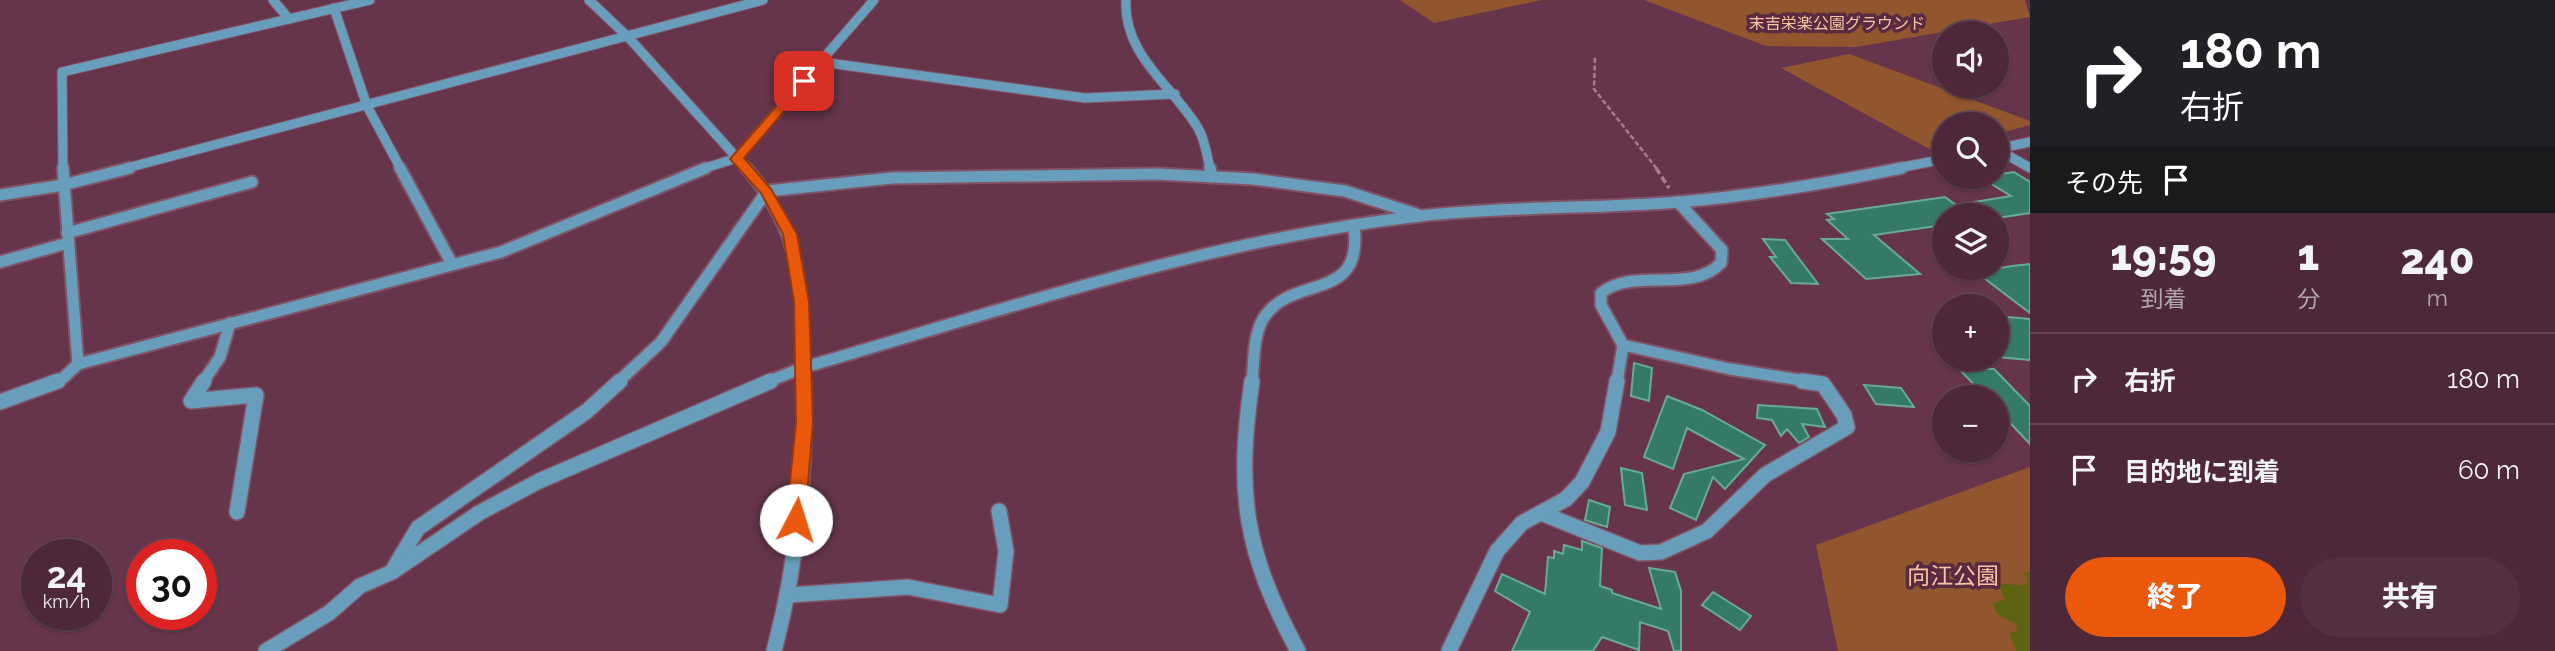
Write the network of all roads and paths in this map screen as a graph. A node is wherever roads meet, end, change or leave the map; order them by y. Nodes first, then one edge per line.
1 (273, 0) edge
2 (370, 0) edge
3 (589, 0) edge
4 (763, 0) edge
5 (874, 0) edge
6 (1126, 0) edge
7 (334, 8) junction
8 (289, 19) junction
9 (629, 38) junction
10 (1595, 58) dead end
11 (821, 62) junction
12 (1175, 94) junction
13 (367, 106) junction
14 (2030, 142) edge
15 (2009, 146) edge
16 (2009, 156) edge
17 (737, 159) junction
18 (1932, 161) edge
19 (2030, 169) edge
20 (1212, 177) junction
21 (252, 182) dead end
22 (63, 185) junction
23 (766, 191) junction
24 (0, 195) edge
25 (1678, 202) junction
26 (1421, 216) junction
27 (1354, 226) junction
28 (68, 238) junction
29 (0, 262) edge
30 (452, 264) junction
31 (230, 323) junction
32 (1623, 345) junction
33 (78, 364) junction
34 (802, 368) junction
35 (0, 402) edge
36 (999, 511) dead end
37 (237, 512) dead end
38 (1541, 513) junction
39 (392, 572) junction
40 (789, 594) junction
41 (267, 651) edge
42 (774, 651) edge
43 (1298, 651) edge
44 (1449, 651) edge

1 - 8 street
2 - 7 street
3 - 9 street
4 - 9 street
5 - 11 street
6 - 12 street
7 - 8 street
7 - 13 street
8 - 22 street
9 - 13 street
9 - 17 street
10 - 25 path
11 - 12 street
11 - 17 street
12 - 20 street
13 - 22 street
13 - 30 street
14 - 15 street
16 - 19 street
17 - 23 street
17 - 30 street
18 - 25 street
20 - 23 street
20 - 26 street
21 - 28 street
22 - 24 street
22 - 28 street
23 - 34 street
23 - 39 street
25 - 26 street
25 - 32 street
26 - 27 street
27 - 34 street
27 - 43 street
28 - 29 street
28 - 33 street
30 - 31 street
31 - 33 street
31 - 37 street
32 - 38 street
32 - 38 street
33 - 35 street
34 - 39 street
34 - 40 street
36 - 40 street
38 - 44 street
39 - 41 street
40 - 42 street

